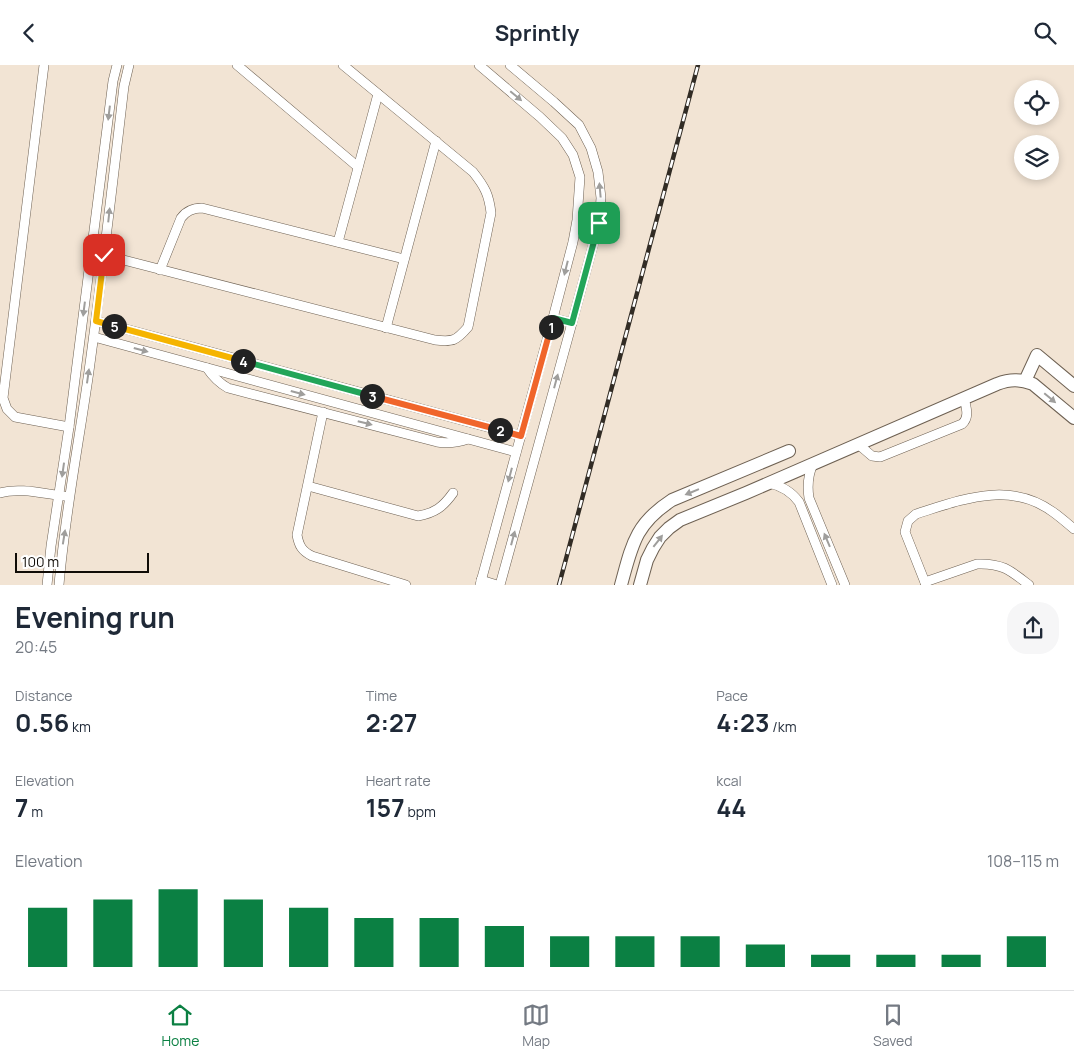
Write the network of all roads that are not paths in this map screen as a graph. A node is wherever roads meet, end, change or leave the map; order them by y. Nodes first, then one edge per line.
1 (44, 65) edge
2 (117, 65) edge
3 (129, 65) edge
4 (237, 65) edge
5 (343, 65) edge
6 (478, 65) edge
7 (510, 65) edge
8 (378, 94) junction
9 (436, 141) junction
10 (358, 167) junction
11 (338, 242) junction
12 (104, 255) junction
13 (404, 259) junction
14 (160, 270) junction
15 (87, 285) junction
16 (101, 287) junction
17 (553, 318) junction
18 (96, 321) junction
19 (572, 323) junction
20 (386, 328) junction
21 (94, 337) junction
22 (207, 368) junction
23 (1025, 381) junction
24 (1074, 386) edge
25 (964, 398) junction
26 (323, 413) junction
27 (1074, 417) edge
28 (69, 427) junction
29 (521, 436) junction
30 (468, 439) junction
31 (858, 444) junction
32 (789, 451) dead end
33 (516, 452) junction
34 (813, 464) junction
35 (737, 474) junction
36 (769, 483) junction
37 (308, 486) junction
38 (0, 493) edge
39 (453, 493) dead end
40 (746, 493) junction
41 (59, 496) junction
42 (70, 497) junction
43 (809, 498) junction
44 (799, 502) junction
45 (1074, 529) edge
46 (480, 582) edge
47 (926, 583) edge
48 (1028, 584) edge
49 (47, 585) edge
50 (59, 585) edge
51 (406, 585) edge
52 (498, 585) edge
53 (621, 585) edge
54 (640, 585) edge
55 (832, 585) edge
56 (845, 585) edge

1 - 28 street
2 -> 15 street
12 -> 3 street
4 - 10 street
5 - 8 street
6 -> 17 street
19 -> 7 street
8 - 9 street
8 - 10 street
9 - 13 street
9 - 20 street
10 - 11 street
11 - 13 street
11 - 14 street
12 - 14 street
12 - 16 street
13 - 20 street
14 - 20 street
15 - 16 street
15 -> 28 street
16 - 18 street
17 - 19 street
17 - 29 street
18 - 21 street
18 - 29 street
52 -> 19 street
21 -> 22 street
42 -> 21 street
22 - 26 street
22 -> 30 street
23 - 24 street
23 - 25 street
23 -> 27 street
25 - 31 street
25 - 31 street
26 -> 30 street
26 - 37 street
28 -> 41 street
29 - 33 street
30 - 33 street
31 - 34 street
32 - 35 street
33 -> 46 street
34 - 36 street
34 - 43 street
35 - 40 street
35 -> 53 street
36 - 40 street
36 - 44 street
37 - 39 street
37 - 51 street
38 - 41 street
54 -> 40 street
41 - 42 street
41 - 49 street
50 -> 42 street
43 - 44 street
56 -> 43 street
44 - 55 street
45 - 47 street
46 - 52 street
47 - 48 street

